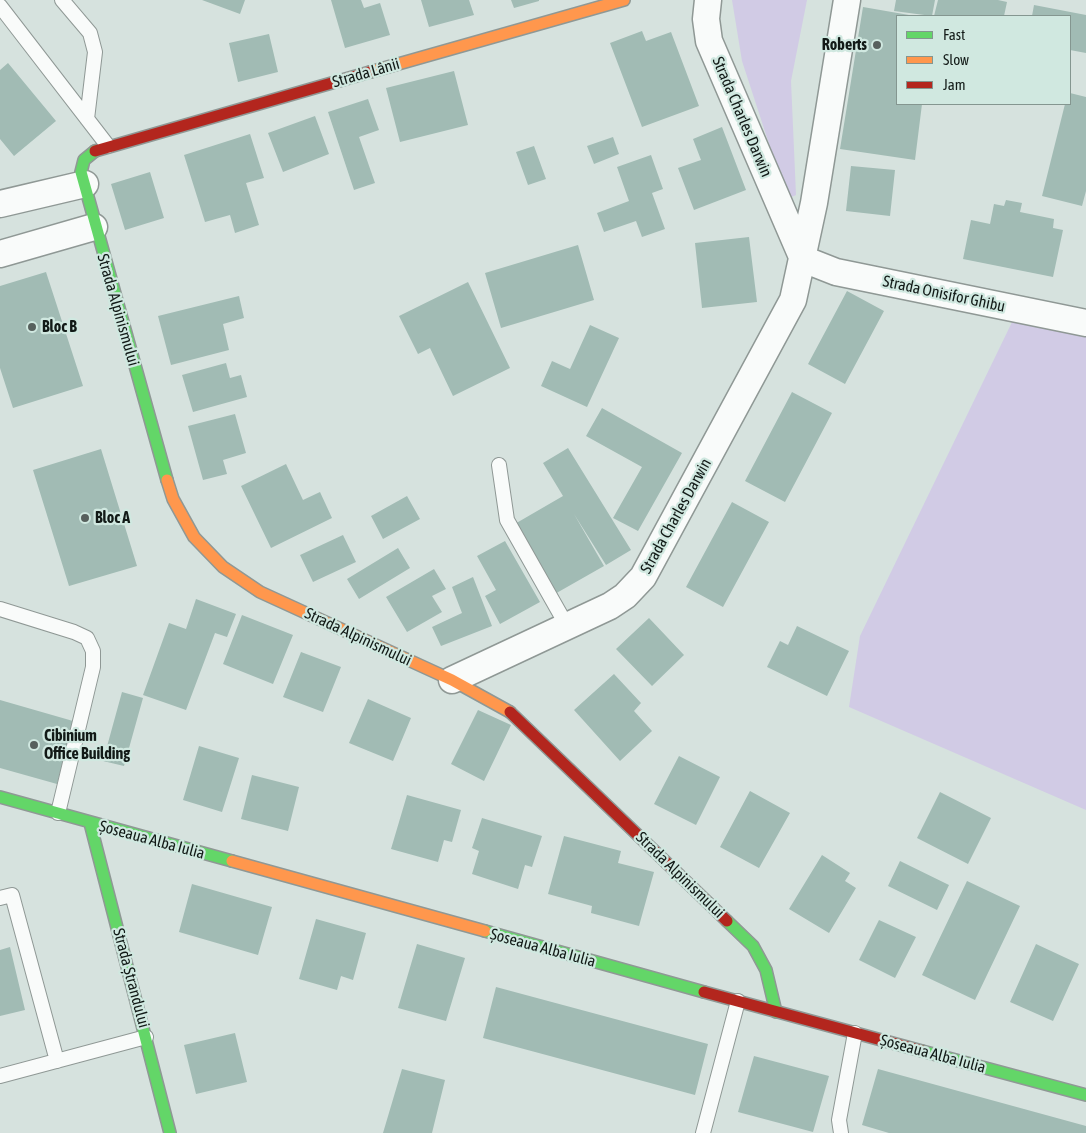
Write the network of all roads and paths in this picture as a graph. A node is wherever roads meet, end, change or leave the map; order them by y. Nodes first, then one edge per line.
1 (62, 0) edge
2 (624, 0) edge
3 (708, 0) edge
4 (847, 0) edge
5 (0, 6) edge
6 (87, 119) junction
7 (108, 146) junction
8 (83, 178) junction
9 (0, 204) edge
10 (94, 227) junction
11 (0, 254) edge
12 (803, 259) junction
13 (1086, 323) edge
14 (499, 465) dead end
15 (0, 610) edge
16 (567, 626) junction
17 (452, 680) junction
18 (0, 797) edge
19 (58, 813) junction
20 (90, 823) junction
21 (4, 894) edge
22 (738, 1001) junction
23 (776, 1012) junction
24 (855, 1033) junction
25 (146, 1037) junction
26 (57, 1061) junction
27 (0, 1076) edge
28 (1086, 1095) edge
29 (170, 1133) edge
30 (703, 1133) edge
31 (841, 1133) edge

1 - 6 lane
2 - 7 street, Strada Lânii
3 - 12 street, Strada Charles Darwin
4 - 12 street, Strada Charles Darwin
5 - 6 lane
6 - 7 lane
7 - 8 street, Strada Lânii
8 - 9 street
8 - 10 street, Strada Alpinismului
10 - 11 street
10 - 17 street, Strada Alpinismului
12 - 13 street, Strada Onisifor Ghibu
12 - 16 street, Strada Charles Darwin
14 - 16 lane
15 - 19 lane
16 - 17 street, Strada Charles Darwin
17 - 23 street, Strada Alpinismului
18 - 19 street, Șoseaua Alba Iulia
19 - 20 street, Șoseaua Alba Iulia
20 - 22 street, Șoseaua Alba Iulia
20 - 25 street, Strada Ștrandului
21 - 26 lane
22 - 23 street, Șoseaua Alba Iulia
22 - 30 lane
23 - 24 street, Șoseaua Alba Iulia
24 - 28 street, Șoseaua Alba Iulia
24 - 31 lane
25 - 26 lane
25 - 29 street, Strada Ștrandului
26 - 27 lane

